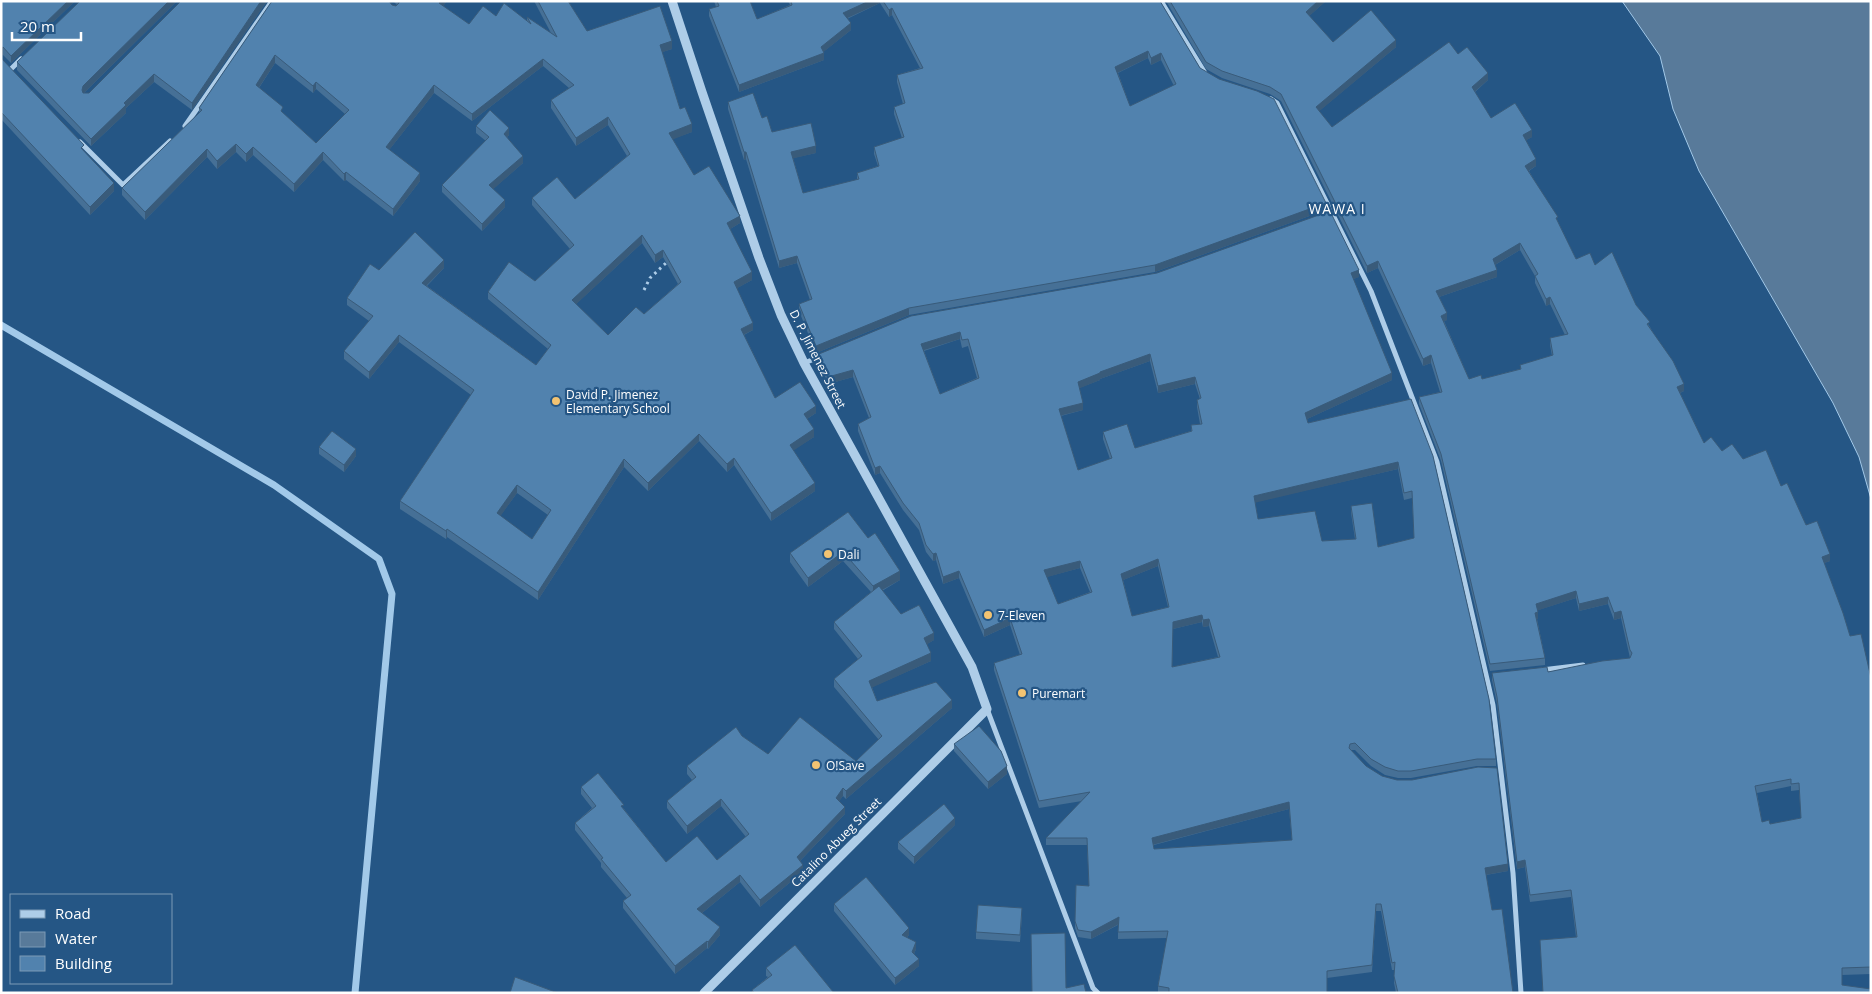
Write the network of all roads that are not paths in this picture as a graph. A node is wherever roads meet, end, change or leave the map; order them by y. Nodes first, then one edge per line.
1 (272, 1) edge
2 (672, 1) edge
3 (1161, 1) edge
4 (25, 55) edge
5 (6, 64) edge
6 (10, 69) junction
7 (17, 75) edge
8 (1208, 75) edge
9 (1265, 95) edge
10 (181, 130) edge
11 (174, 137) edge
12 (78, 140) edge
13 (1331, 213) junction
14 (1322, 216) edge
15 (831, 352) edge
16 (804, 363) junction
17 (1590, 665) edge
18 (1534, 671) edge
19 (1496, 675) edge
20 (1486, 676) junction
21 (987, 709) junction
22 (1492, 770) edge
23 (1500, 771) junction
24 (704, 993) edge
25 (1098, 993) edge
26 (1521, 993) edge

1 - 10 street
2 - 16 street, D. P. Jimenez Street
3 - 8 street
4 - 6 street
5 - 6 street
6 - 7 street
9 - 13 street
11 - 12 street
13 - 14 street
13 - 20 street
15 - 16 street
16 - 21 street, D. P. Jimenez Street
17 - 18 street
19 - 20 street
20 - 23 street
21 - 24 street, Catalino Abueg Street
21 - 25 street
22 - 23 street
23 - 26 street

